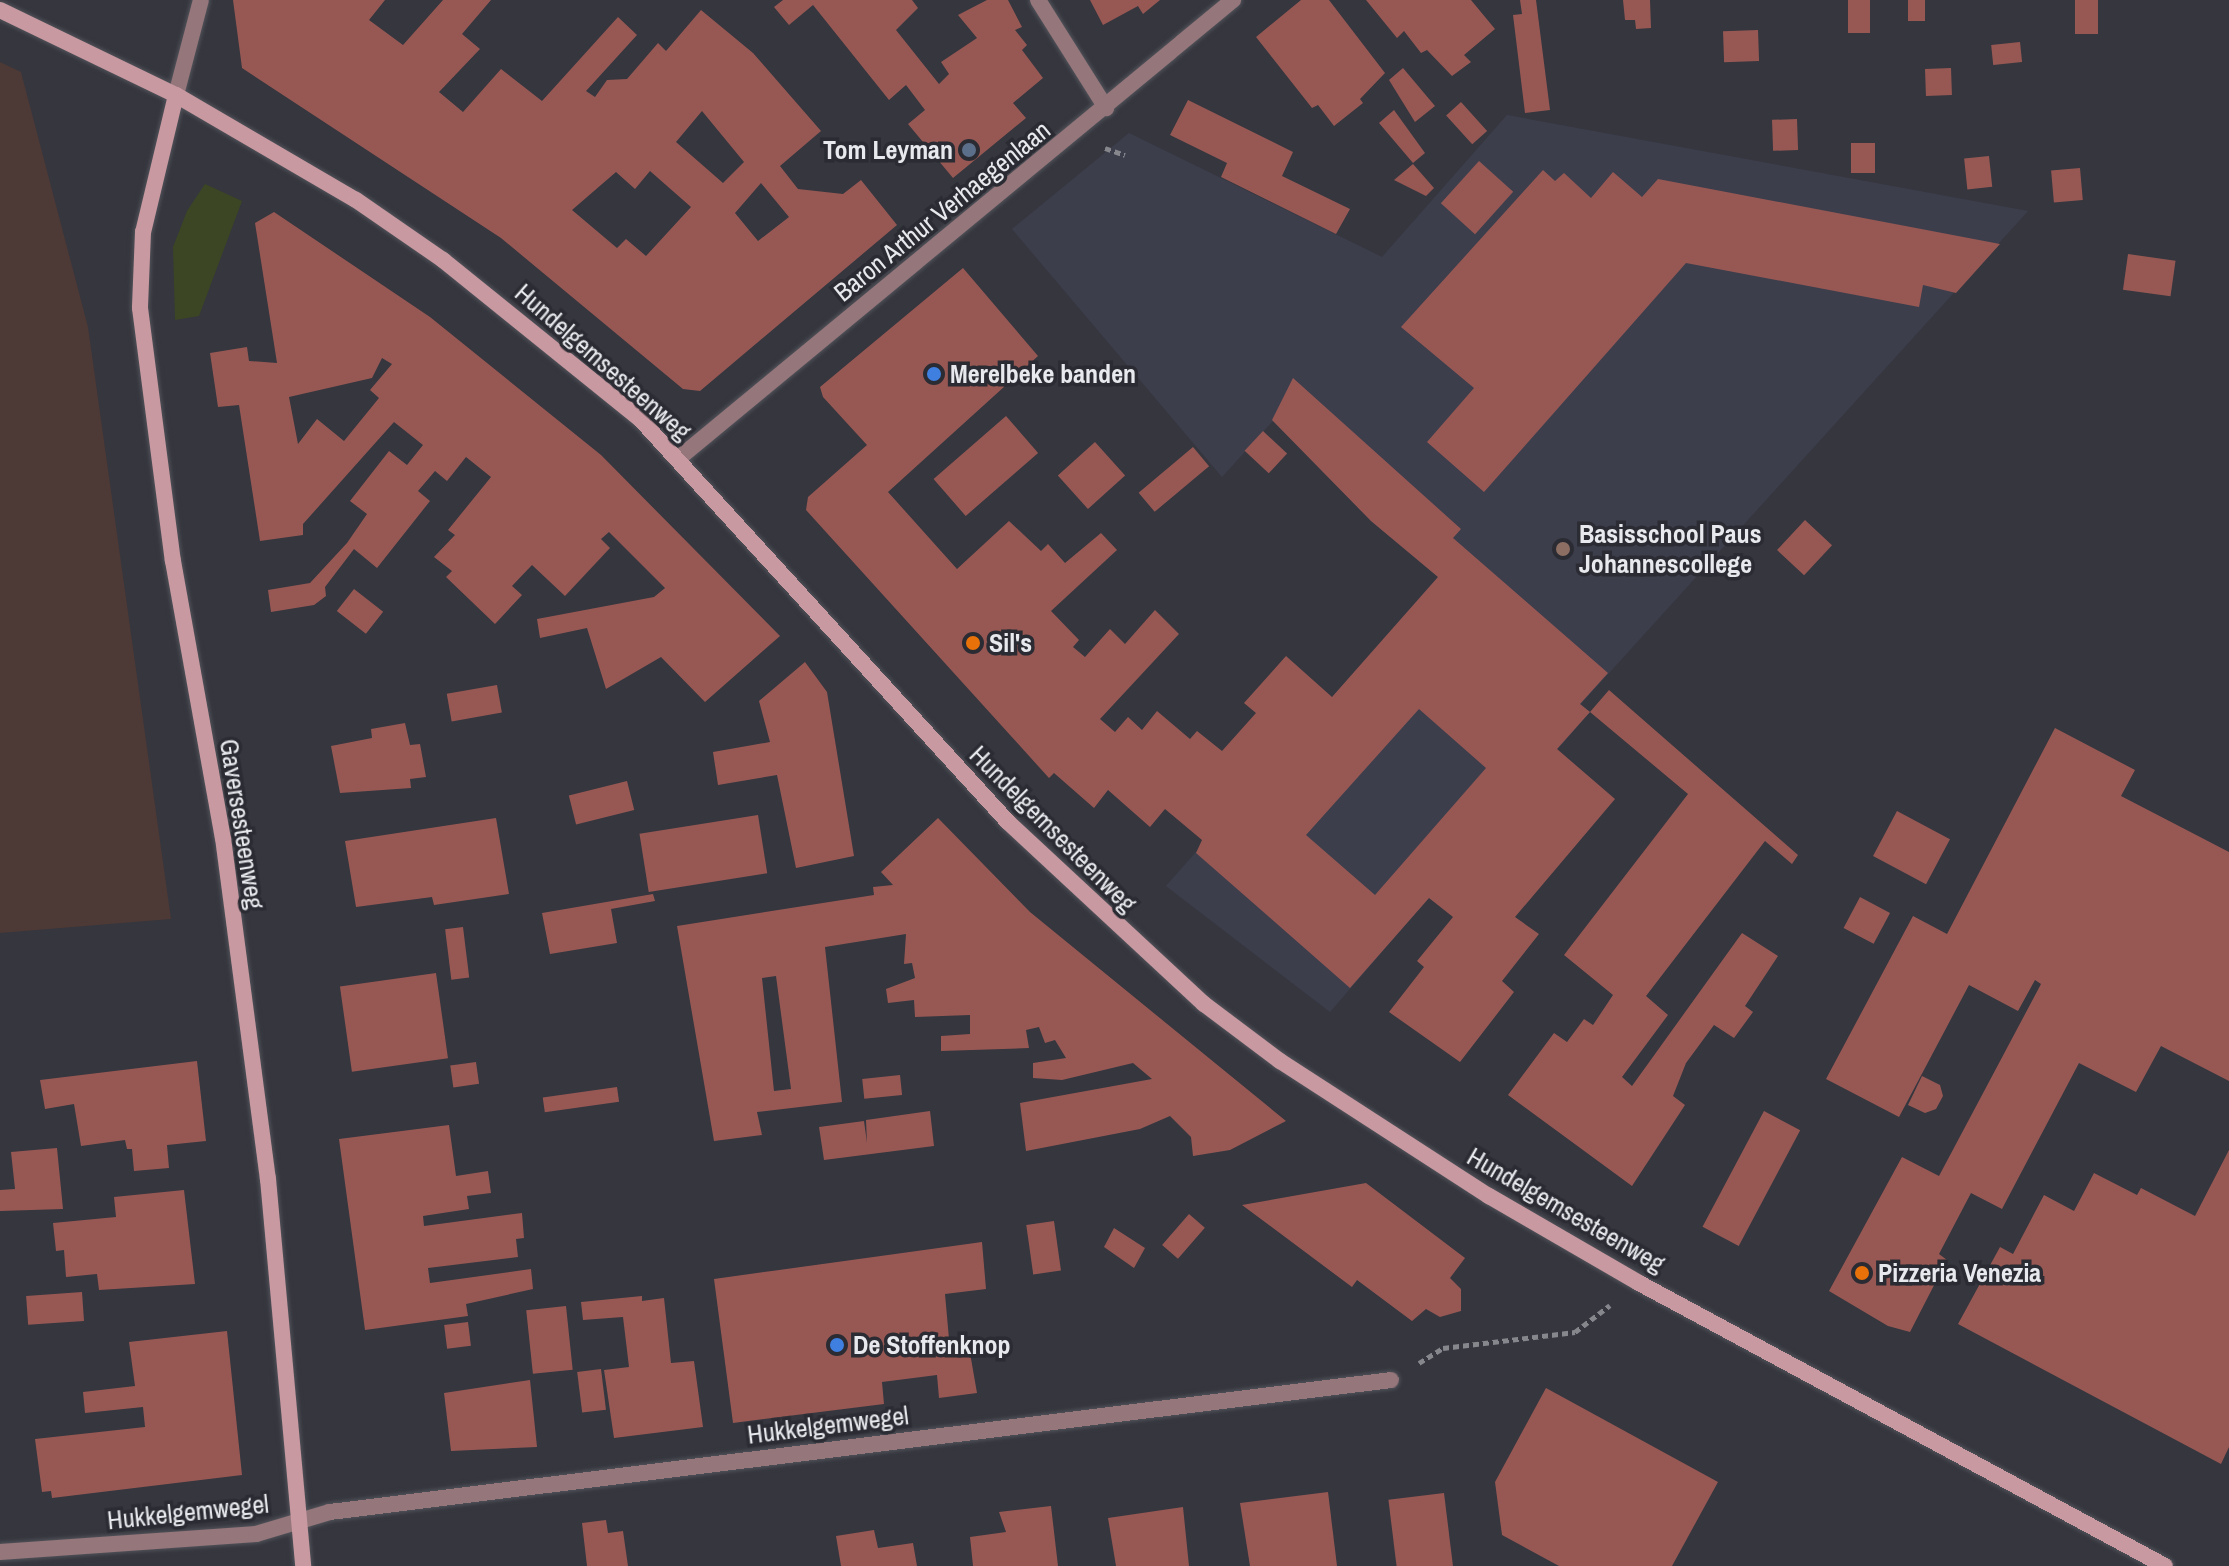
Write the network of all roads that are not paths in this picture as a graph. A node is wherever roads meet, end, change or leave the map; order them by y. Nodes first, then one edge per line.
1 (201, 0) edge
2 (1038, 0) edge
3 (1233, 0) edge
4 (0, 10) edge
5 (176, 95) junction
6 (1106, 108) junction
7 (679, 458) junction
8 (1391, 1380) road end
9 (300, 1523) junction
10 (0, 1552) edge
11 (303, 1566) edge
12 (2165, 1566) edge

1 - 5 street
2 - 6 street
3 - 6 street, Baron Arthur Verhaegenlaan
4 - 5 main road, Hundelgemsesteenweg
5 - 7 main road, Hundelgemsesteenweg
5 - 9 main road, Gaversesteenweg
6 - 7 street, Baron Arthur Verhaegenlaan
7 - 12 main road, Hundelgemsesteenweg
8 - 9 street, Hukkelgemwegel
9 - 10 street, Hukkelgemwegel
9 - 11 main road, Gaversesteenweg

